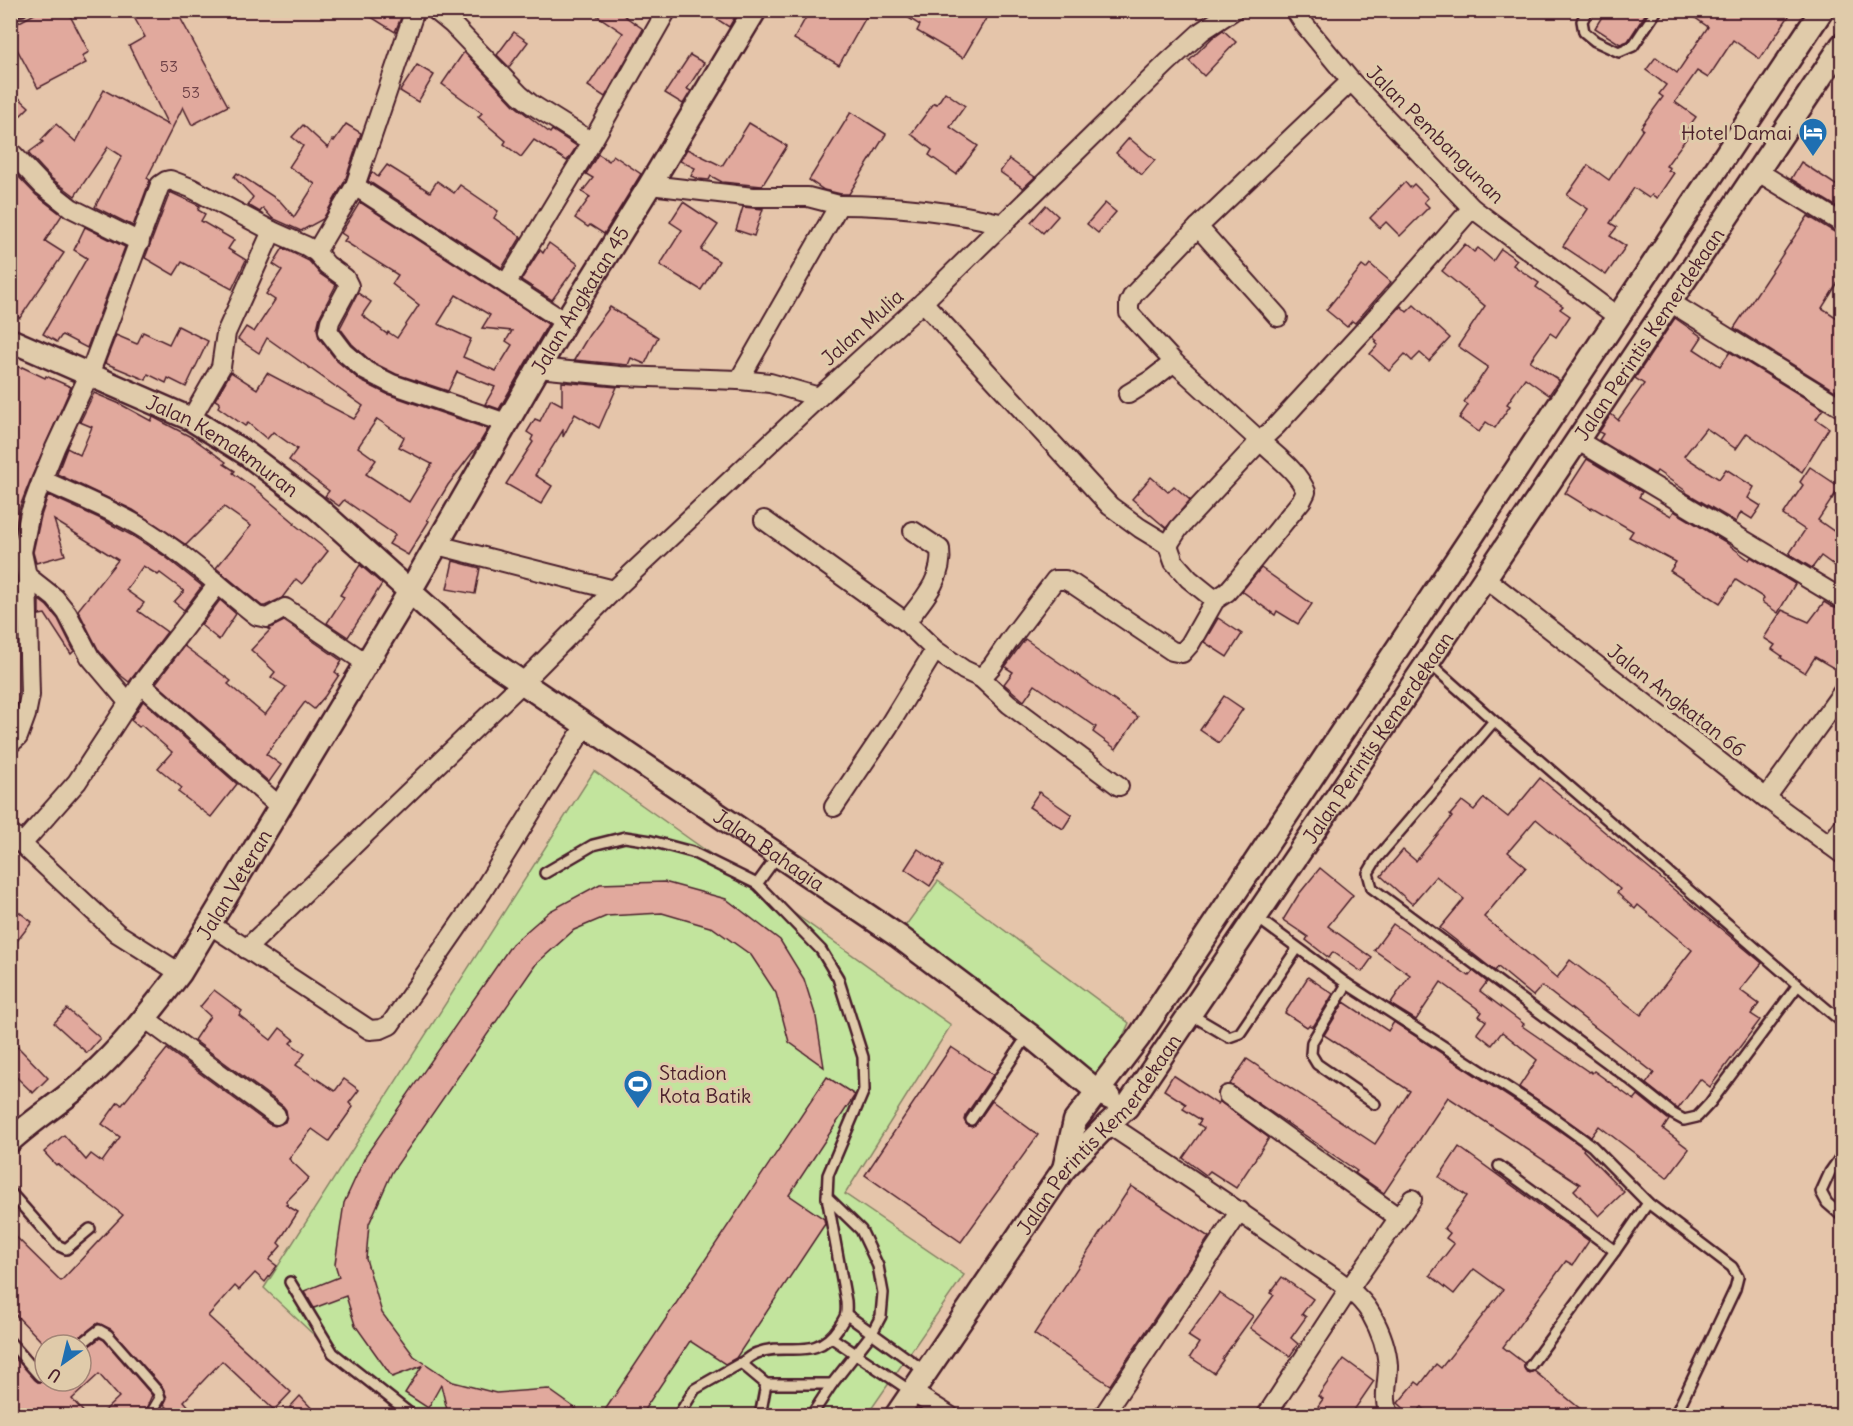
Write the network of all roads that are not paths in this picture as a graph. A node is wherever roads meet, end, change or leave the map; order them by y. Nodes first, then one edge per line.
1 (14, 10) edge
2 (22, 10) edge
3 (415, 10) edge
4 (435, 10) edge
5 (667, 10) edge
6 (754, 10) edge
7 (1234, 10) edge
8 (1295, 10) edge
9 (1588, 10) edge
10 (1657, 10) edge
11 (1822, 10) edge
12 (1842, 45) edge
13 (1351, 81) junction
14 (592, 142) junction
15 (10, 151) edge
16 (1757, 171) junction
17 (650, 185) junction
18 (355, 186) junction
19 (839, 204) junction
20 (1472, 208) junction
21 (1004, 224) junction
22 (1842, 224) edge
23 (1198, 227) junction
24 (272, 231) junction
25 (140, 242) junction
26 (316, 252) junction
27 (506, 284) junction
28 (923, 302) junction
29 (1670, 302) junction
30 (1618, 316) junction
31 (1278, 317) dead end
32 (565, 322) junction
33 (10, 340) edge
34 (1174, 362) junction
35 (538, 368) junction
36 (89, 375) junction
37 (739, 380) junction
38 (1128, 394) dead end
39 (819, 398) junction
40 (1842, 408) edge
41 (191, 419) junction
42 (506, 423) junction
43 (1577, 440) junction
44 (1260, 441) junction
45 (42, 480) junction
46 (764, 520) dead end
47 (913, 531) dead end
48 (436, 545) junction
49 (1168, 545) junction
50 (16, 549) edge
51 (27, 576) junction
52 (1485, 578) junction
53 (218, 584) junction
54 (614, 590) junction
55 (410, 591) junction
56 (1842, 599) edge
57 (1215, 600) junction
58 (906, 622) junction
59 (935, 650) junction
60 (1428, 662) junction
61 (366, 663) junction
62 (981, 678) junction
63 (523, 682) junction
64 (141, 684) junction
65 (1842, 693) edge
66 (128, 702) junction
67 (1494, 721) junction
68 (586, 724) junction
69 (10, 744) edge
70 (1119, 786) dead end
71 (1766, 798) junction
72 (279, 806) junction
73 (834, 807) dead end
74 (1842, 828) edge
75 (16, 838) edge
76 (1836, 850) edge
77 (778, 855) junction
78 (545, 873) dead end
79 (757, 884) junction
80 (1256, 917) junction
81 (209, 924) junction
82 (246, 949) junction
83 (1298, 949) junction
84 (180, 973) junction
85 (1347, 984) junction
86 (1798, 985) junction
87 (1190, 1014) junction
88 (146, 1018) junction
89 (1842, 1022) edge
90 (1028, 1034) junction
91 (1098, 1092) junction
92 (1228, 1095) dead end
93 (1375, 1104) dead end
94 (1127, 1107) junction
95 (276, 1115) dead end
96 (971, 1120) dead end
97 (1108, 1124) junction
98 (10, 1141) edge
99 (1842, 1155) edge
100 (1499, 1166) dead end
101 (1064, 1169) junction
102 (10, 1192) edge
103 (827, 1197) junction
104 (1412, 1199) dead end
105 (1648, 1203) junction
106 (1239, 1211) junction
107 (1842, 1216) edge
108 (1399, 1218) junction
109 (90, 1229) dead end
110 (1615, 1251) junction
111 (290, 1282) dead end
112 (1349, 1289) junction
113 (847, 1315) junction
114 (93, 1334) edge
115 (872, 1334) junction
116 (832, 1338) junction
117 (10, 1342) edge
118 (856, 1354) junction
119 (741, 1363) junction
120 (1530, 1366) dead end
121 (33, 1368) edge
122 (926, 1372) junction
123 (766, 1384) junction
124 (832, 1384) junction
125 (912, 1392) junction
126 (153, 1410) dead end
127 (413, 1416) edge
128 (678, 1416) edge
129 (760, 1416) edge
130 (811, 1416) edge
131 (896, 1416) edge
132 (950, 1416) edge
133 (1103, 1416) edge
134 (1266, 1416) edge
135 (1390, 1416) edge
136 (1675, 1416) edge

1 - 2 lane
3 - 18 street
4 - 14 street
5 - 14 street
6 - 17 street, Jalan Angkatan 45
7 - 21 street, Jalan Mulia
8 - 13 street, Jalan Pembangunan
9 - 10 lane
11 - 30 street
12 - 16 street, Jalan Perintis Kemerdekaan
13 - 20 street, Jalan Pembangunan
13 - 23 street
14 - 27 street
15 - 25 street
16 - 22 street
16 - 29 street, Jalan Perintis Kemerdekaan
17 - 19 street
17 - 32 street, Jalan Angkatan 45
18 - 26 street
18 - 27 street
19 - 21 street
19 - 37 street
20 - 30 street, Jalan Pembangunan
20 - 44 street
21 - 28 street, Jalan Mulia
23 - 31 street
23 - 34 street
24 - 25 street
24 - 26 street
24 - 41 street
25 - 36 street
26 - 42 street
27 - 32 street
28 - 39 street, Jalan Mulia
28 - 49 street
29 - 40 street
29 - 43 street, Jalan Perintis Kemerdekaan
30 - 91 street
32 - 35 street, Jalan Angkatan 45
33 - 36 street, Jalan Kemakmuran
34 - 38 street
34 - 44 street
35 - 37 street
35 - 42 street, Jalan Angkatan 45
36 - 41 street, Jalan Kemakmuran
36 - 45 street
37 - 39 street
39 - 54 street, Jalan Mulia
41 - 55 street, Jalan Kemakmuran
42 - 48 street, Jalan Angkatan 45
43 - 52 street, Jalan Perintis Kemerdekaan
43 - 56 street
44 - 49 street
44 - 57 street
45 - 50 street
45 - 53 street
46 - 58 street
47 - 58 street
48 - 54 street
48 - 55 street, Jalan Angkatan 45
49 - 57 street
50 - 51 street
51 - 66 street
51 - 69 street
52 - 60 street, Jalan Perintis Kemerdekaan
52 - 71 street, Jalan Angkatan 66
53 - 61 street
53 - 64 street
54 - 63 street, Jalan Mulia
55 - 61 street, Jalan Veteran
55 - 63 street, Jalan Bahagia
57 - 62 street
58 - 59 street
59 - 62 street
59 - 73 street
60 - 67 lane
60 - 80 street, Jalan Perintis Kemerdekaan
61 - 72 street, Jalan Veteran
62 - 70 street
63 - 68 street, Jalan Bahagia
63 - 82 street, Jalan Mulia
64 - 66 street
64 - 72 street
65 - 71 street
66 - 75 street
67 - 86 lane
67 - 86 lane
68 - 77 street, Jalan Bahagia
68 - 82 street
71 - 76 street, Jalan Angkatan 66
72 - 81 street, Jalan Veteran
74 - 76 street
75 - 84 street
77 - 79 lane
77 - 90 street, Jalan Bahagia
78 - 79 lane
79 - 103 lane
80 - 83 lane
80 - 87 street, Jalan Perintis Kemerdekaan
81 - 82 street
81 - 84 street, Jalan Veteran
83 - 85 lane
83 - 87 lane
84 - 88 street, Jalan Veteran
85 - 93 lane
85 - 105 lane
86 - 89 lane
87 - 94 street, Jalan Perintis Kemerdekaan
88 - 95 street
88 - 98 street, Jalan Veteran
90 - 91 street, Jalan Bahagia
90 - 96 lane
91 - 94 street, Jalan Bahagia
91 - 101 street
92 - 108 street
94 - 97 street, Jalan Perintis Kemerdekaan
97 - 101 street, Jalan Perintis Kemerdekaan
97 - 106 street
99 - 107 lane
100 - 110 lane
101 - 122 street, Jalan Perintis Kemerdekaan
102 - 109 lane
103 - 113 lane
103 - 115 lane
104 - 108 street
105 - 110 lane
105 - 136 lane
106 - 112 street
106 - 133 street
108 - 112 street
110 - 120 lane
111 - 127 lane
112 - 134 street
112 - 135 street
113 - 115 lane
113 - 116 lane
114 - 126 lane
115 - 118 lane
115 - 122 lane
116 - 118 lane
116 - 119 lane
117 - 121 lane
118 - 124 lane
118 - 125 lane
119 - 123 lane
119 - 128 lane
122 - 125 street, Jalan Perintis Kemerdekaan
123 - 124 lane
123 - 129 lane
124 - 130 lane
125 - 131 street, Jalan Perintis Kemerdekaan
125 - 132 street

